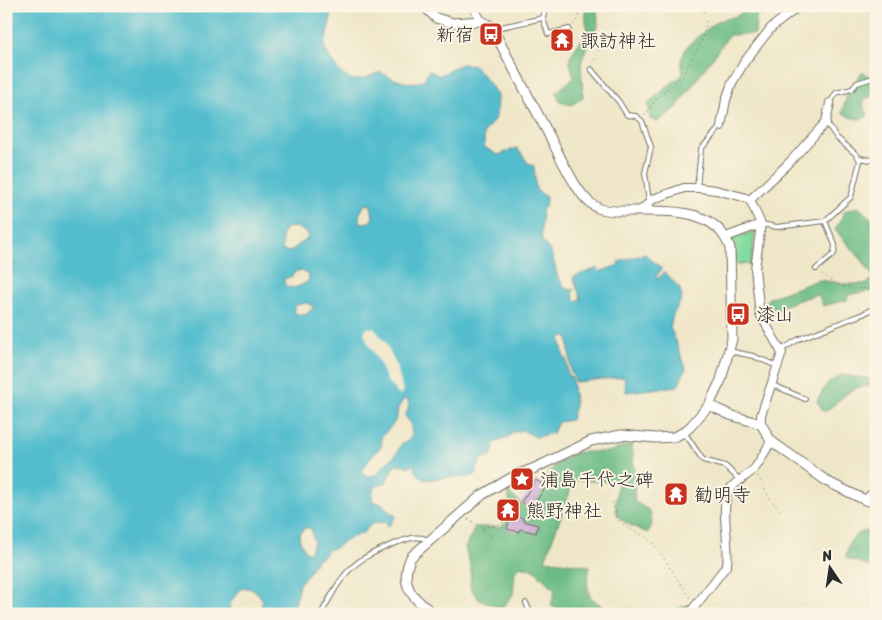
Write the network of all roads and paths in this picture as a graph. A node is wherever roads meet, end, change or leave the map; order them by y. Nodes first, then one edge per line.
1 (424, 6) edge
2 (474, 6) edge
3 (546, 6) edge
4 (581, 6) edge
5 (703, 6) edge
6 (798, 6) edge
7 (543, 18) junction
8 (481, 21) junction
9 (492, 29) junction
10 (569, 29) joint
11 (590, 69) joint
12 (876, 77) edge
13 (830, 103) joint
14 (642, 121) junction
15 (826, 122) junction
16 (721, 126) joint
17 (876, 156) edge
18 (859, 158) junction
19 (697, 188) junction
20 (750, 200) junction
21 (650, 203) junction
22 (640, 211) junction
23 (825, 221) junction
24 (761, 224) junction
25 (726, 237) junction
26 (816, 269) joint
27 (876, 287) edge
28 (876, 307) edge
29 (729, 350) junction
30 (781, 350) junction
31 (777, 366) junction
32 (771, 384) junction
33 (805, 399) dead end
34 (709, 405) junction
35 (761, 424) junction
36 (684, 432) junction
37 (771, 442) junction
38 (535, 468) junction
39 (754, 469) junction
40 (740, 480) junction
41 (876, 490) edge
42 (865, 500) junction
43 (612, 502) dead end
44 (876, 503) edge
45 (782, 513) dead end
46 (461, 515) junction
47 (483, 528) junction
48 (492, 538) dead end
49 (429, 541) junction
50 (526, 602) dead end
51 (696, 606) junction
52 (321, 614) edge
53 (434, 614) edge
54 (531, 614) edge
55 (689, 614) edge

1 - 8 street
2 - 8 street
3 - 7 lane
4 - 10 path
4 - 11 path
5 - 14 path
6 - 16 street
7 - 9 lane
7 - 10 lane
8 - 9 street
9 - 22 street
11 - 14 lane
12 - 13 lane
13 - 15 street
14 - 21 lane
15 - 18 lane
15 - 20 street
16 - 19 lane
17 - 18 lane
18 - 23 lane
19 - 20 street
19 - 21 street
20 - 24 street
21 - 22 street
22 - 25 street
23 - 24 lane
23 - 26 lane
24 - 25 street
24 - 30 street
25 - 29 street
26 - 27 path
28 - 30 lane
29 - 31 lane
29 - 34 street
30 - 31 street
31 - 32 street
32 - 33 lane
32 - 35 street
34 - 35 street
34 - 36 street
35 - 37 street
36 - 38 street
36 - 40 lane
37 - 39 street
37 - 42 street
38 - 46 street
38 - 47 path
39 - 40 street
39 - 45 path
40 - 51 street
41 - 42 street
42 - 44 street
43 - 51 path
46 - 47 path
46 - 49 street
47 - 48 path
49 - 52 lane
49 - 53 street
50 - 54 lane
51 - 55 street

